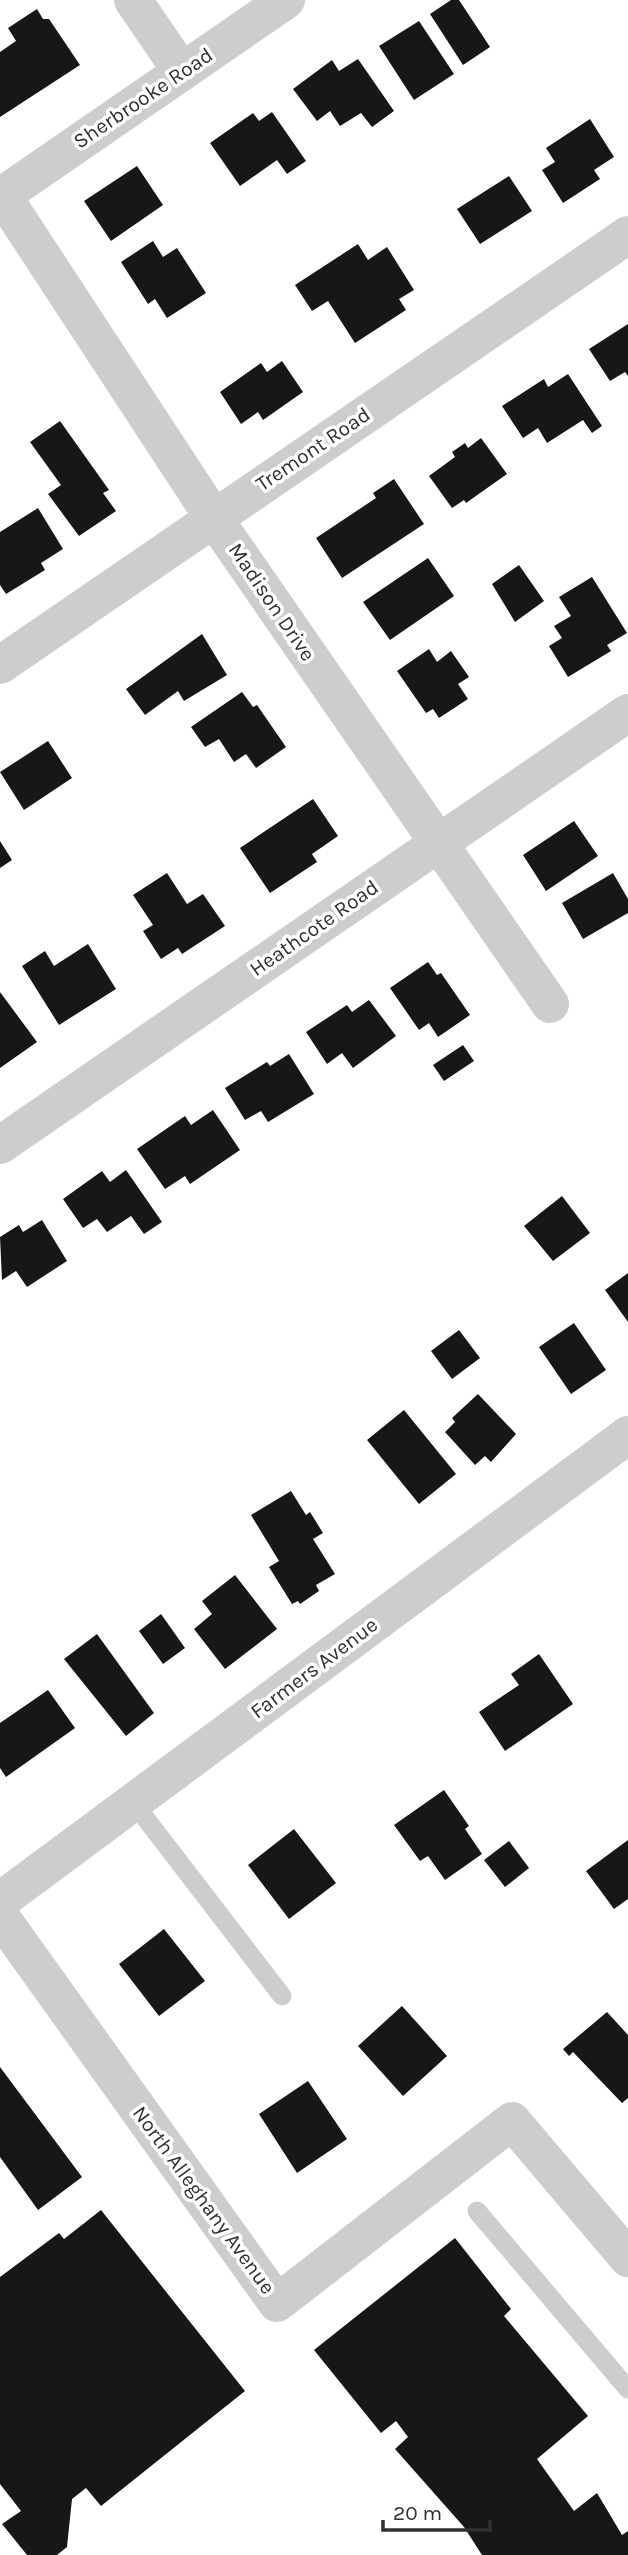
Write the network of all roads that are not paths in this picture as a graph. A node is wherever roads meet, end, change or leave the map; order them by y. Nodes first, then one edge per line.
1 (133, 0) edge
2 (286, 0) edge
3 (182, 72) junction
4 (1, 196) edge
5 (628, 235) edge
6 (213, 517) junction
7 (0, 665) edge
8 (628, 712) edge
9 (437, 843) junction
10 (550, 1004) dead end
11 (0, 1145) edge
12 (628, 1435) edge
13 (133, 1802) junction
14 (0, 1900) edge
15 (0, 1916) edge
16 (282, 1996) dead end
17 (477, 2211) dead end
18 (628, 2258) edge
19 (628, 2389) edge

1 - 3 street
2 - 3 street, Sherbrooke Road
3 - 4 street, Sherbrooke Road
4 - 6 street, Madison Drive
5 - 6 street, Tremont Road
6 - 7 street, Tremont Road
6 - 9 street, Madison Drive
8 - 9 street, Heathcote Road
9 - 10 street, Madison Drive
9 - 11 street, Heathcote Road
12 - 13 street, Farmers Avenue
13 - 14 street, Farmers Avenue
13 - 16 lane
15 - 18 street, North Alleghany Avenue
17 - 19 lane

